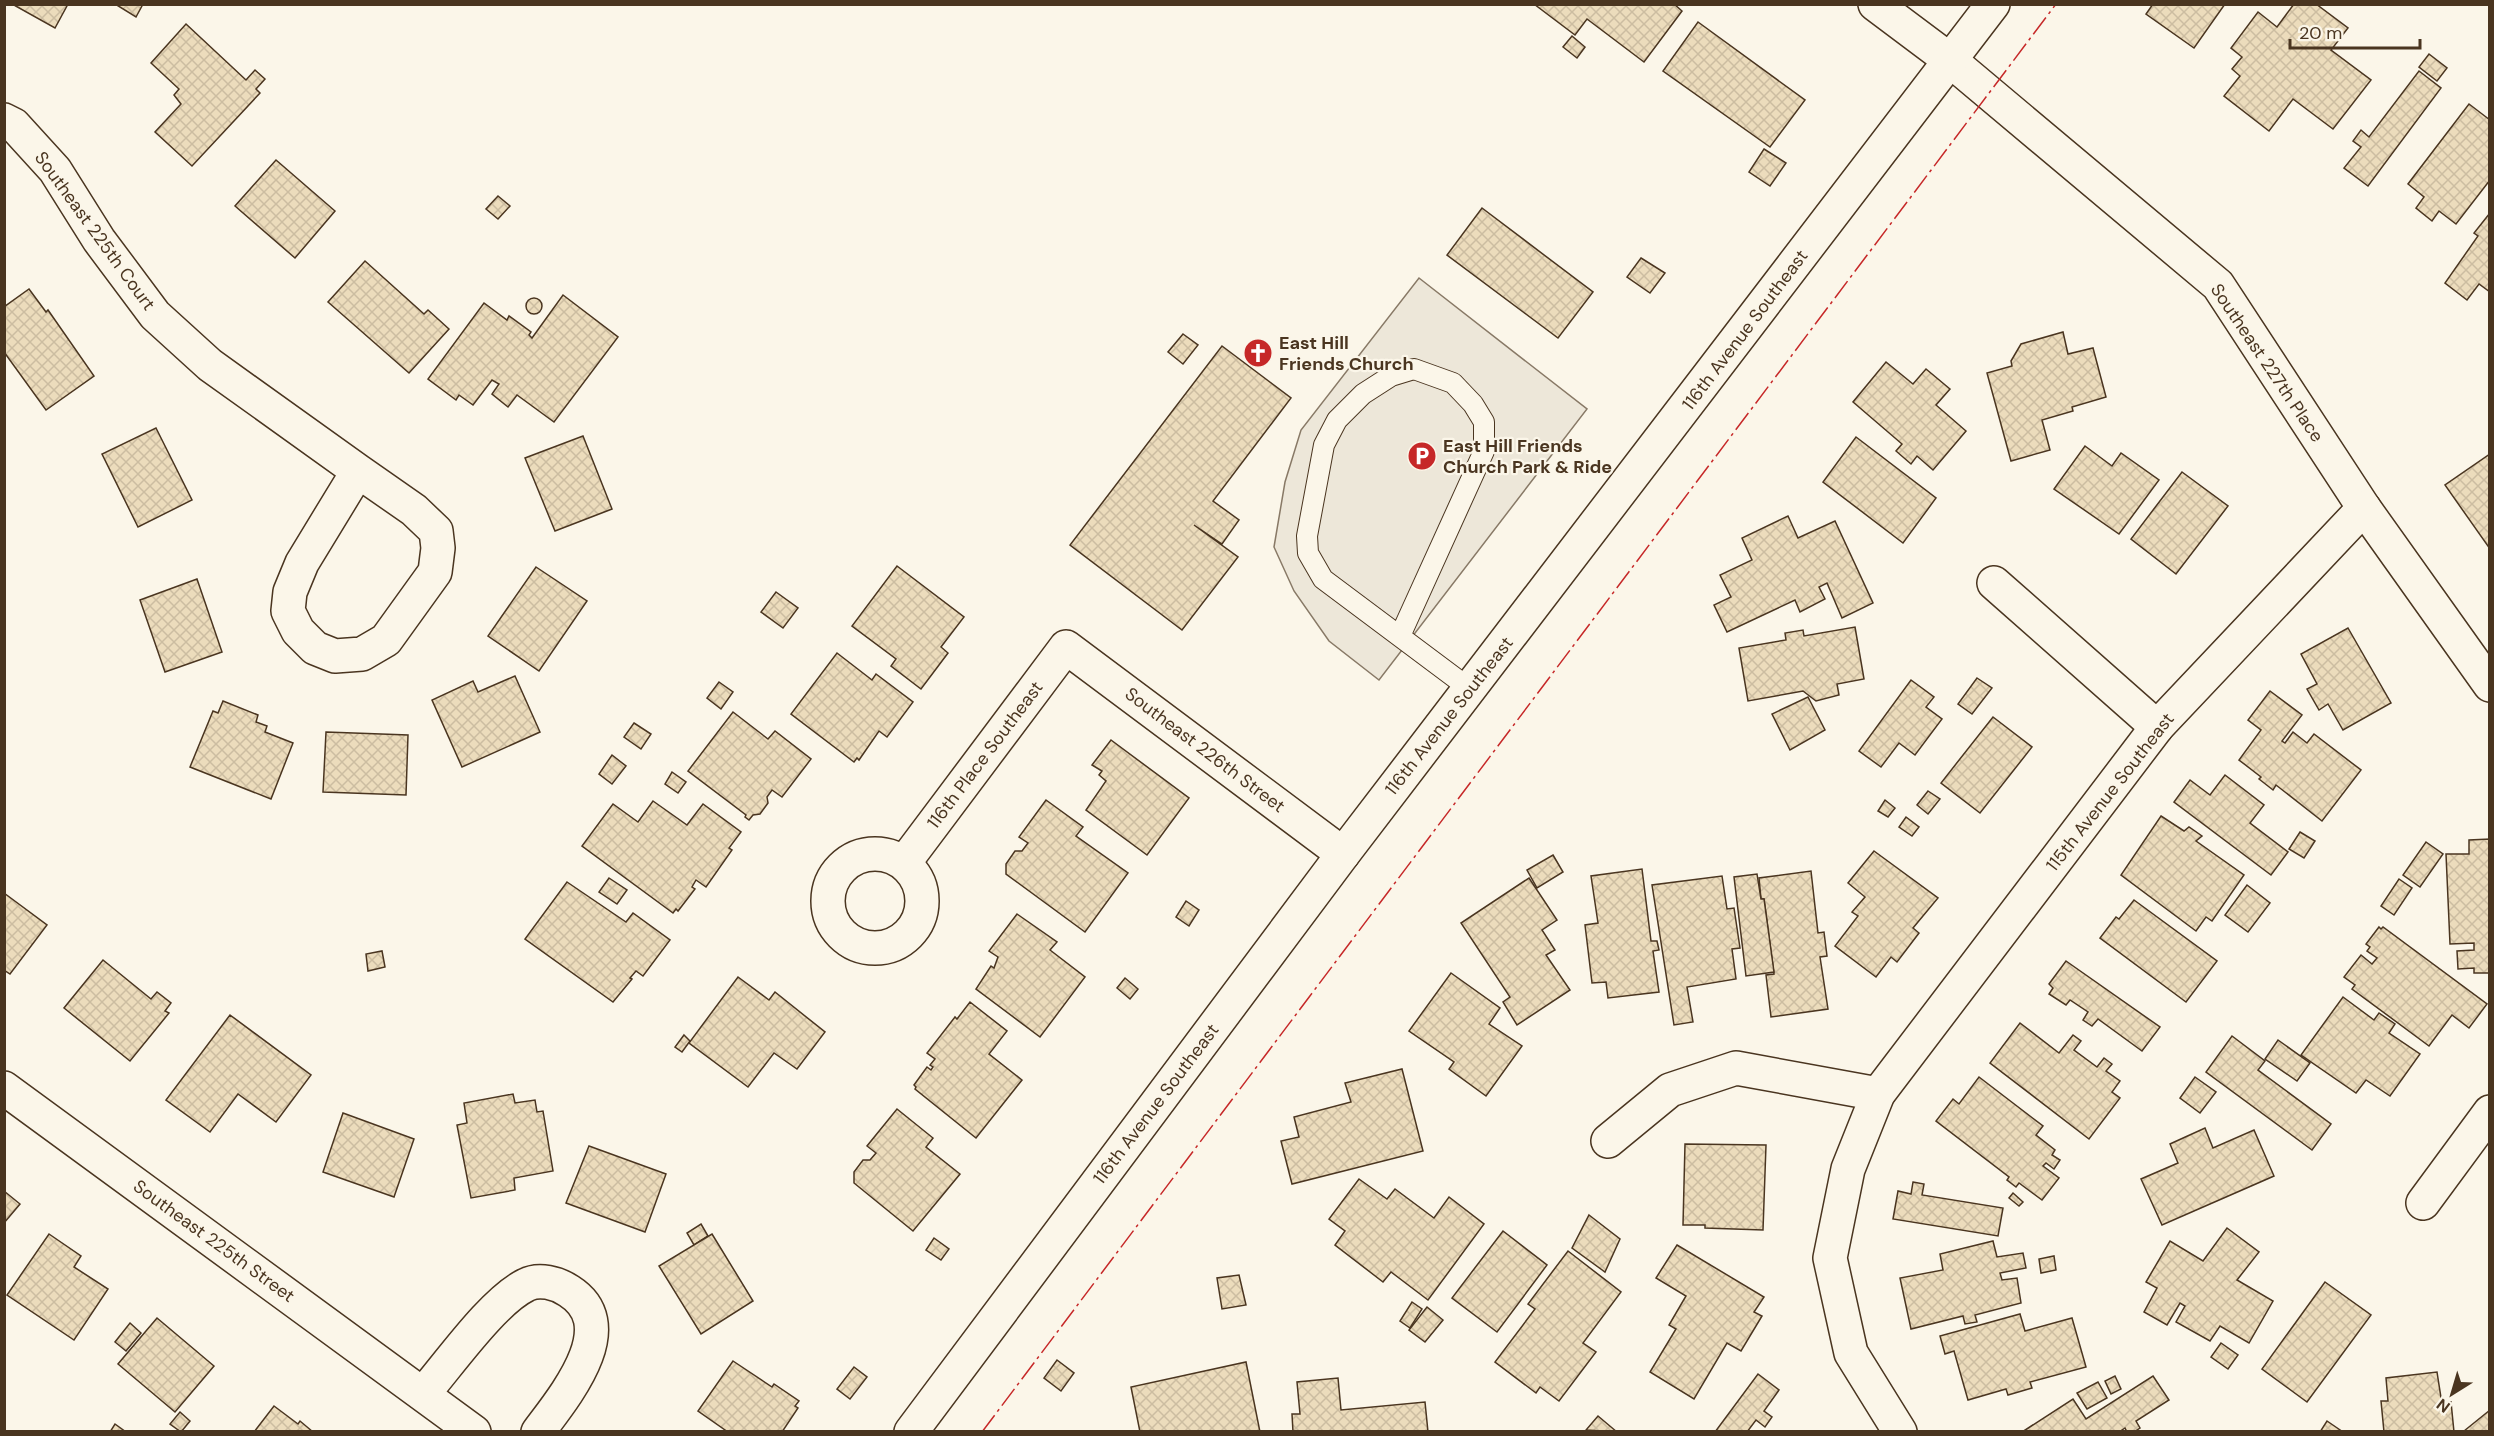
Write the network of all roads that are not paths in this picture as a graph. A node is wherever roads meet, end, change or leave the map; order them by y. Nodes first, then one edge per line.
1 (1875, 4) edge
2 (1993, 4) edge
3 (1951, 61) junction
4 (4, 120) edge
5 (358, 471) junction
6 (2364, 508) junction
7 (1994, 583) dead end
8 (1400, 636) junction
9 (1066, 647) joint
10 (2490, 685) edge
11 (1470, 689) junction
12 (2157, 727) junction
13 (1343, 854) junction
14 (904, 863) dead end
15 (4, 1088) edge
16 (1878, 1094) junction
17 (2490, 1112) edge
18 (1608, 1142) dead end
19 (2423, 1203) dead end
20 (423, 1394) junction
21 (474, 1431) edge
22 (538, 1431) edge
23 (910, 1431) edge
24 (1900, 1431) edge

1 - 3 street, Southeast 227th Place
2 - 3 street, 116th Avenue Southeast
3 - 6 street, Southeast 227th Place
3 - 11 street, 116th Avenue Southeast
4 - 5 street, Southeast 225th Court
5 - 5 street, Southeast 225th Court
6 - 10 street, Southeast 227th Place
6 - 12 street, 115th Avenue Southeast
7 - 12 street
8 - 8 lane
8 - 11 lane
9 - 13 street, Southeast 226th Street
9 - 14 street, 116th Place Southeast
11 - 13 street, 116th Avenue Southeast
12 - 16 street, 115th Avenue Southeast
13 - 23 street, 116th Avenue Southeast
15 - 20 street, Southeast 225th Street
16 - 18 street
16 - 24 street
17 - 19 street
20 - 21 street, Southeast 225th Street
20 - 22 street

